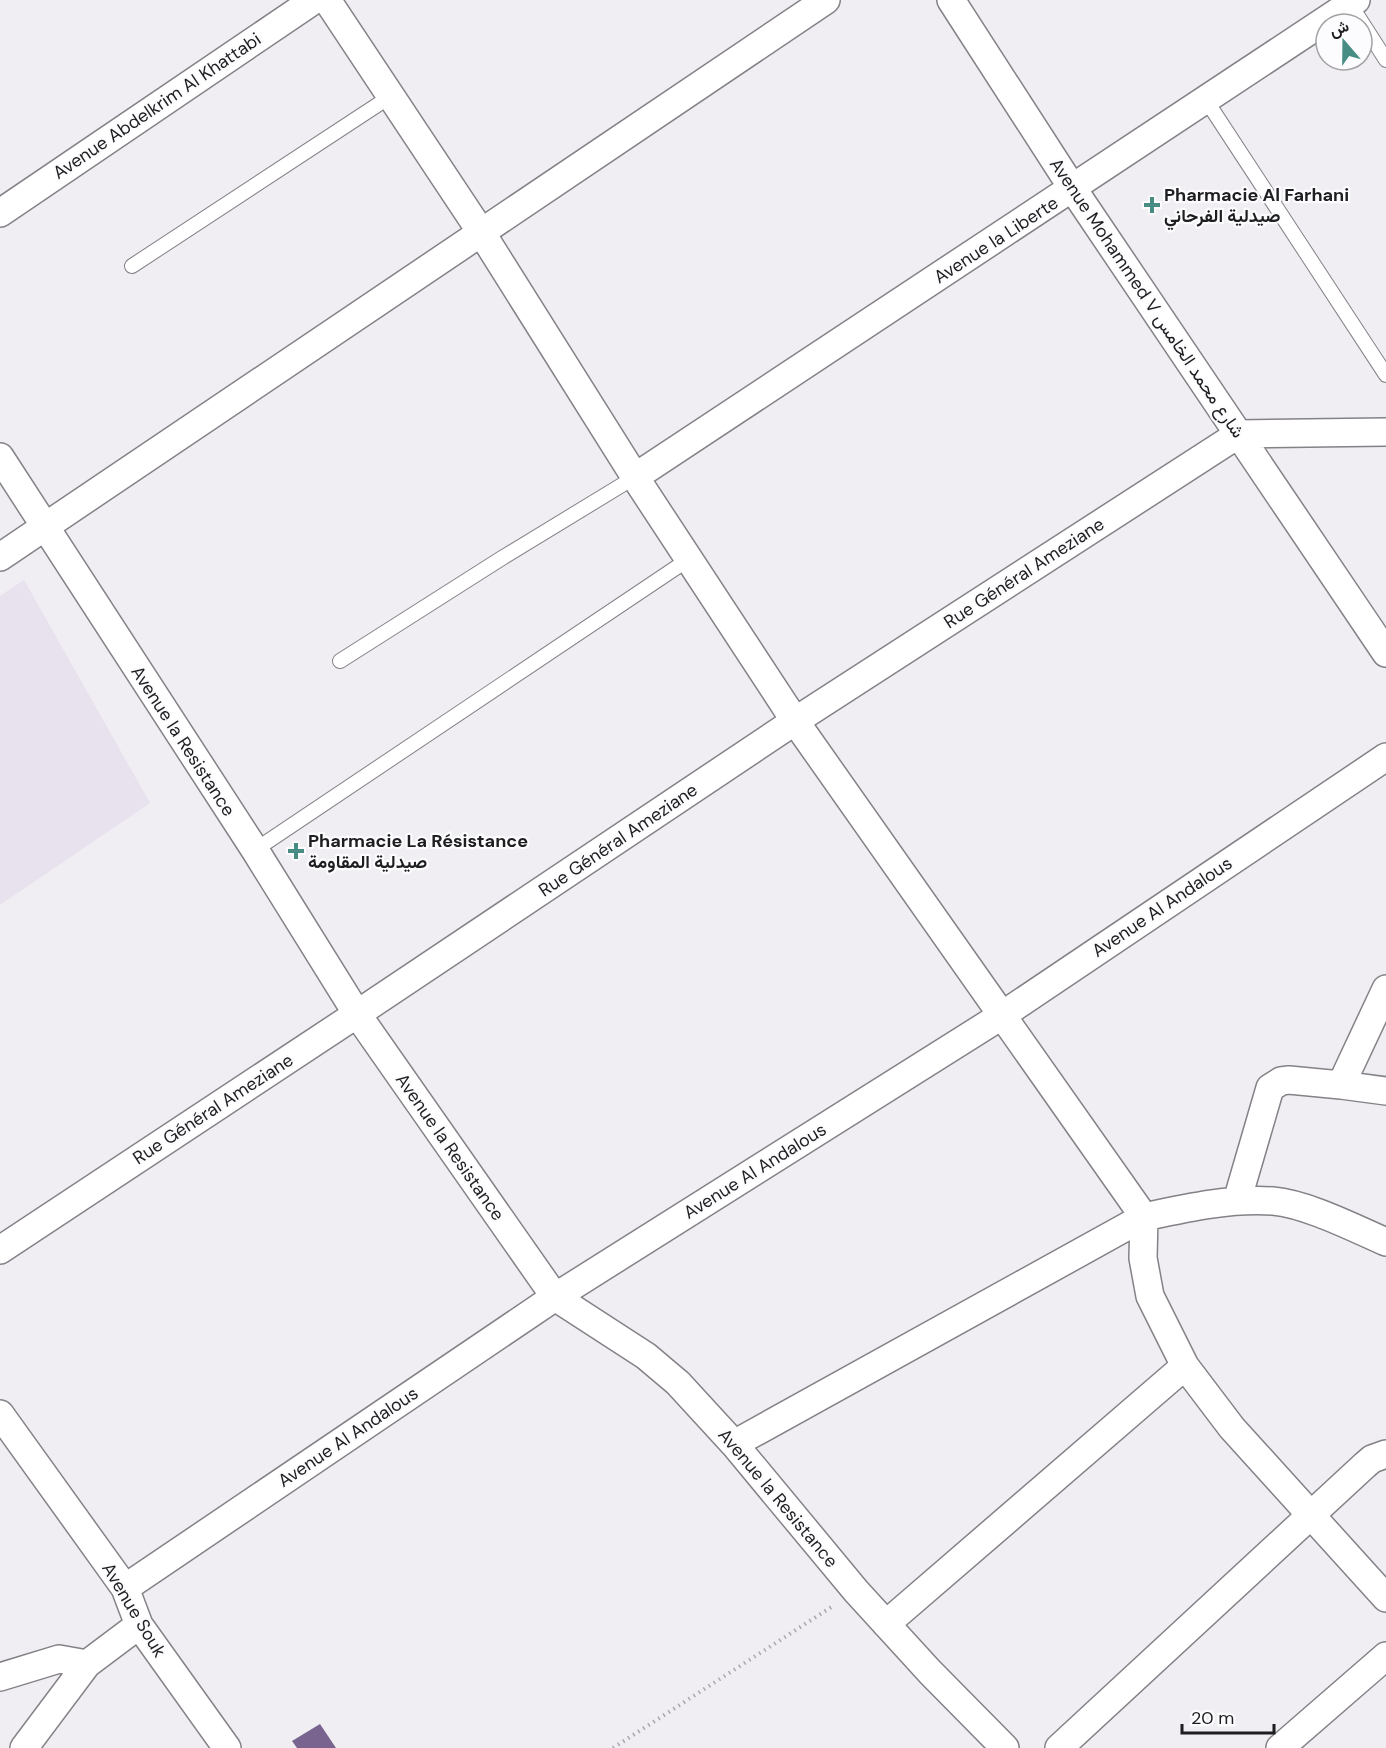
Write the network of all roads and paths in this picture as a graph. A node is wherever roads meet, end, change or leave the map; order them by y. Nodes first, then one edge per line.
1 (314, 0) edge
2 (327, 0) edge
3 (826, 0) edge
4 (951, 0) edge
5 (1353, 2) edge
6 (1386, 60) edge
7 (391, 96) junction
8 (1206, 100) junction
9 (1073, 189) junction
10 (0, 213) edge
11 (482, 232) junction
12 (132, 266) dead end
13 (1386, 375) edge
14 (1386, 432) edge
15 (1239, 434) junction
16 (0, 457) edge
17 (635, 477) junction
18 (44, 528) junction
19 (0, 557) edge
20 (689, 559) junction
21 (1386, 653) edge
22 (340, 661) dead end
23 (795, 721) junction
24 (1386, 757) edge
25 (255, 850) junction
26 (1386, 989) edge
27 (357, 1014) junction
28 (1001, 1016) junction
29 (1341, 1084) junction
30 (1386, 1091) edge
31 (1238, 1201) junction
32 (1144, 1217) junction
33 (1386, 1242) edge
34 (0, 1250) edge
35 (555, 1297) junction
36 (1185, 1366) junction
37 (0, 1414) edge
38 (734, 1444) junction
39 (1386, 1454) edge
40 (1312, 1514) junction
41 (125, 1588) junction
42 (856, 1591) junction
43 (1386, 1598) edge
44 (886, 1623) junction
45 (139, 1625) junction
46 (1386, 1656) edge
47 (87, 1664) junction
48 (0, 1677) edge
49 (24, 1748) edge
50 (227, 1748) edge
51 (612, 1748) edge
52 (1005, 1748) edge
53 (1059, 1748) edge
54 (1280, 1748) edge

1 - 10 street, Avenue Abdelkrim Al Khattabi
2 - 7 street
3 - 11 street
4 - 9 street, Avenue Mohammed V شارع محمد الخامس
5 - 6 lane
5 - 8 street, Avenue la Liberte
7 - 11 street
7 - 12 lane
8 - 9 street, Avenue la Liberte
8 - 13 lane
9 - 15 street, Avenue Mohammed V شارع محمد الخامس
9 - 17 street, Avenue la Liberte
11 - 17 street
11 - 18 street
14 - 15 street
15 - 21 street, Avenue Mohammed V شارع محمد الخامس
15 - 23 street, Rue Général Ameziane
16 - 18 street, Avenue la Resistance
17 - 20 street
17 - 22 lane
18 - 19 street
18 - 25 street, Avenue la Resistance
20 - 23 street
20 - 25 lane
23 - 27 street, Rue Général Ameziane
23 - 28 street
24 - 28 street, Avenue Al Andalous
25 - 27 street, Avenue la Resistance
26 - 29 street
27 - 34 street, Rue Général Ameziane
27 - 35 street, Avenue la Resistance
28 - 32 street
28 - 35 street, Avenue Al Andalous
29 - 30 street
29 - 31 street
31 - 32 street
31 - 33 street
32 - 36 street
32 - 38 street
35 - 38 street, Avenue la Resistance
35 - 41 street, Avenue Al Andalous
36 - 40 street
36 - 44 street
37 - 41 street, Avenue Souk
38 - 42 street, Avenue la Resistance
39 - 40 street
40 - 43 street
40 - 53 street
41 - 45 street, Avenue Souk
42 - 44 street, Avenue la Resistance
42 - 51 path
44 - 52 street, Avenue la Resistance
45 - 47 street
45 - 50 street, Avenue Souk
46 - 54 street
47 - 48 street
47 - 49 street

